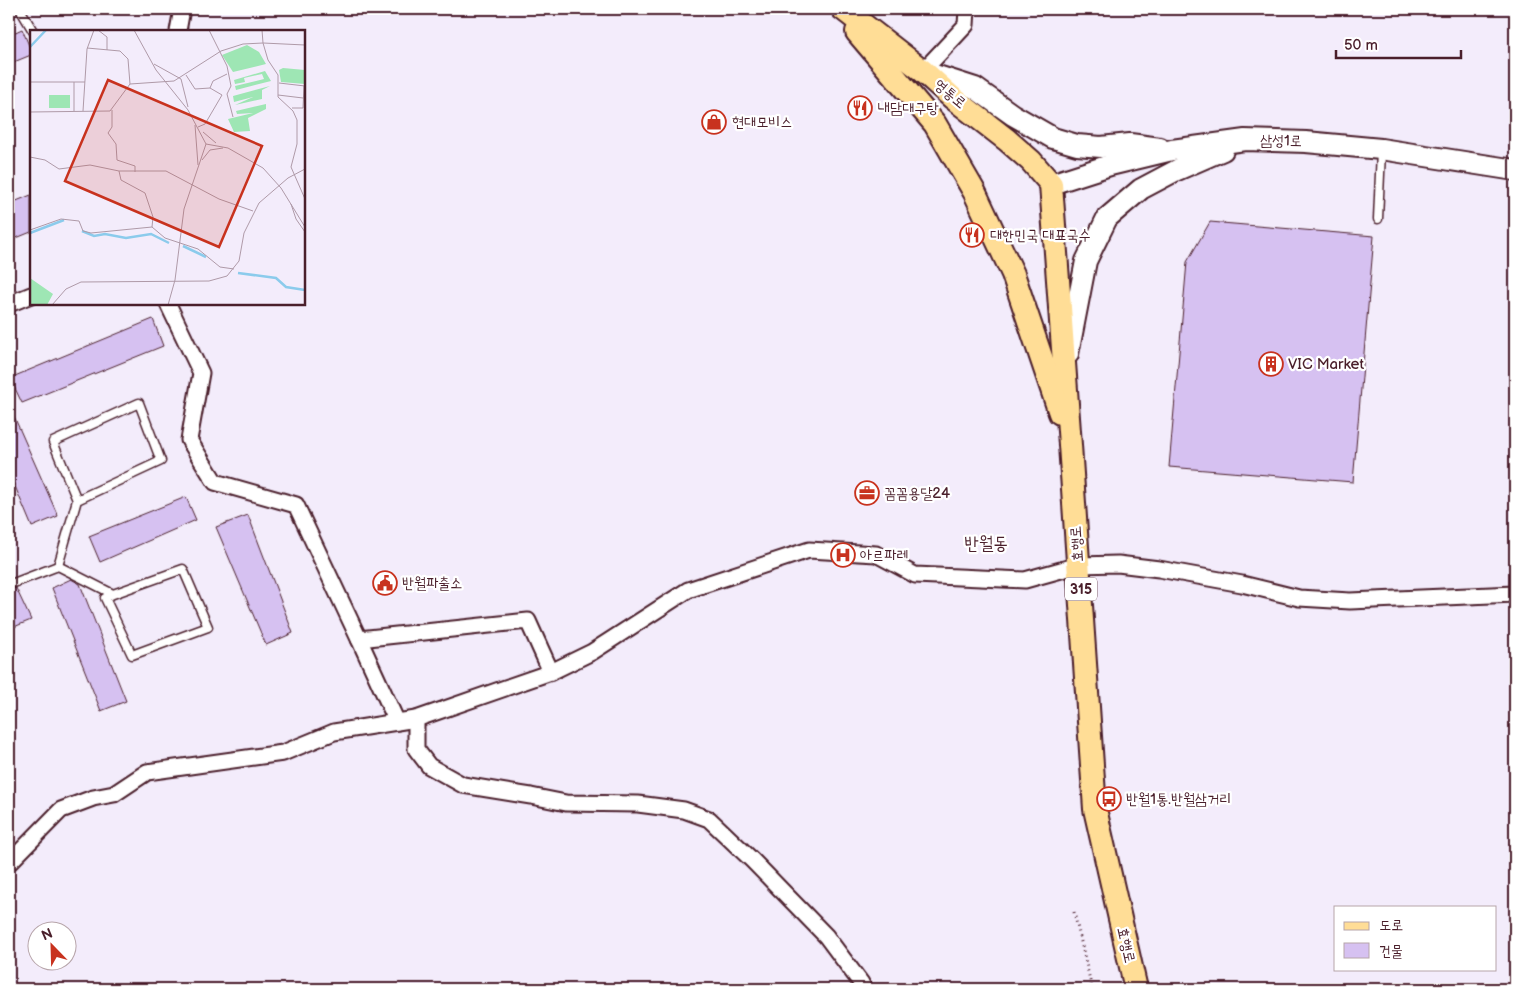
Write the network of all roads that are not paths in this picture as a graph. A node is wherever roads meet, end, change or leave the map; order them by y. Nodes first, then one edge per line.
1 (20, 9) edge
2 (182, 9) edge
3 (837, 9) edge
4 (843, 9) edge
5 (967, 9) edge
6 (32, 30) edge
7 (178, 30) edge
8 (923, 71) junction
9 (1245, 140) junction
10 (1382, 149) junction
11 (1172, 150) junction
12 (1515, 170) edge
13 (1051, 184) junction
14 (1378, 219) dead end
15 (30, 295) edge
16 (9, 304) edge
17 (168, 305) edge
18 (1065, 371) junction
19 (1070, 445) junction
20 (77, 500) junction
21 (58, 566) junction
22 (1079, 566) junction
23 (10, 582) edge
24 (113, 594) junction
25 (1515, 594) edge
26 (360, 639) junction
27 (551, 672) junction
28 (416, 719) junction
29 (397, 722) junction
30 (9, 863) edge
31 (864, 989) edge
32 (1136, 989) edge

1 - 6 lane
2 - 7 street
3 - 19 main road, 315
4 - 8 main road, 영통로
5 - 8 street
8 - 11 main road
8 - 13 main road, 영통로
9 - 10 main road, 삼성1로
9 - 11 main road, 삼성1로
9 - 18 main road
10 - 12 main road, 삼성1로
10 - 14 lane
11 - 13 main road, 삼성1로
13 - 18 main road, 효행로 / 315
15 - 16 street
17 - 26 street
18 - 19 main road, 효행로 / 315
19 - 22 main road, 효행로 / 315
20 - 20 lane
20 - 21 lane
21 - 23 lane
21 - 24 lane
22 - 25 street
22 - 27 street
22 - 32 main road, 효행로 / 315
24 - 24 lane
26 - 27 street
26 - 29 street
27 - 28 street
28 - 29 street
28 - 31 street
29 - 30 street

